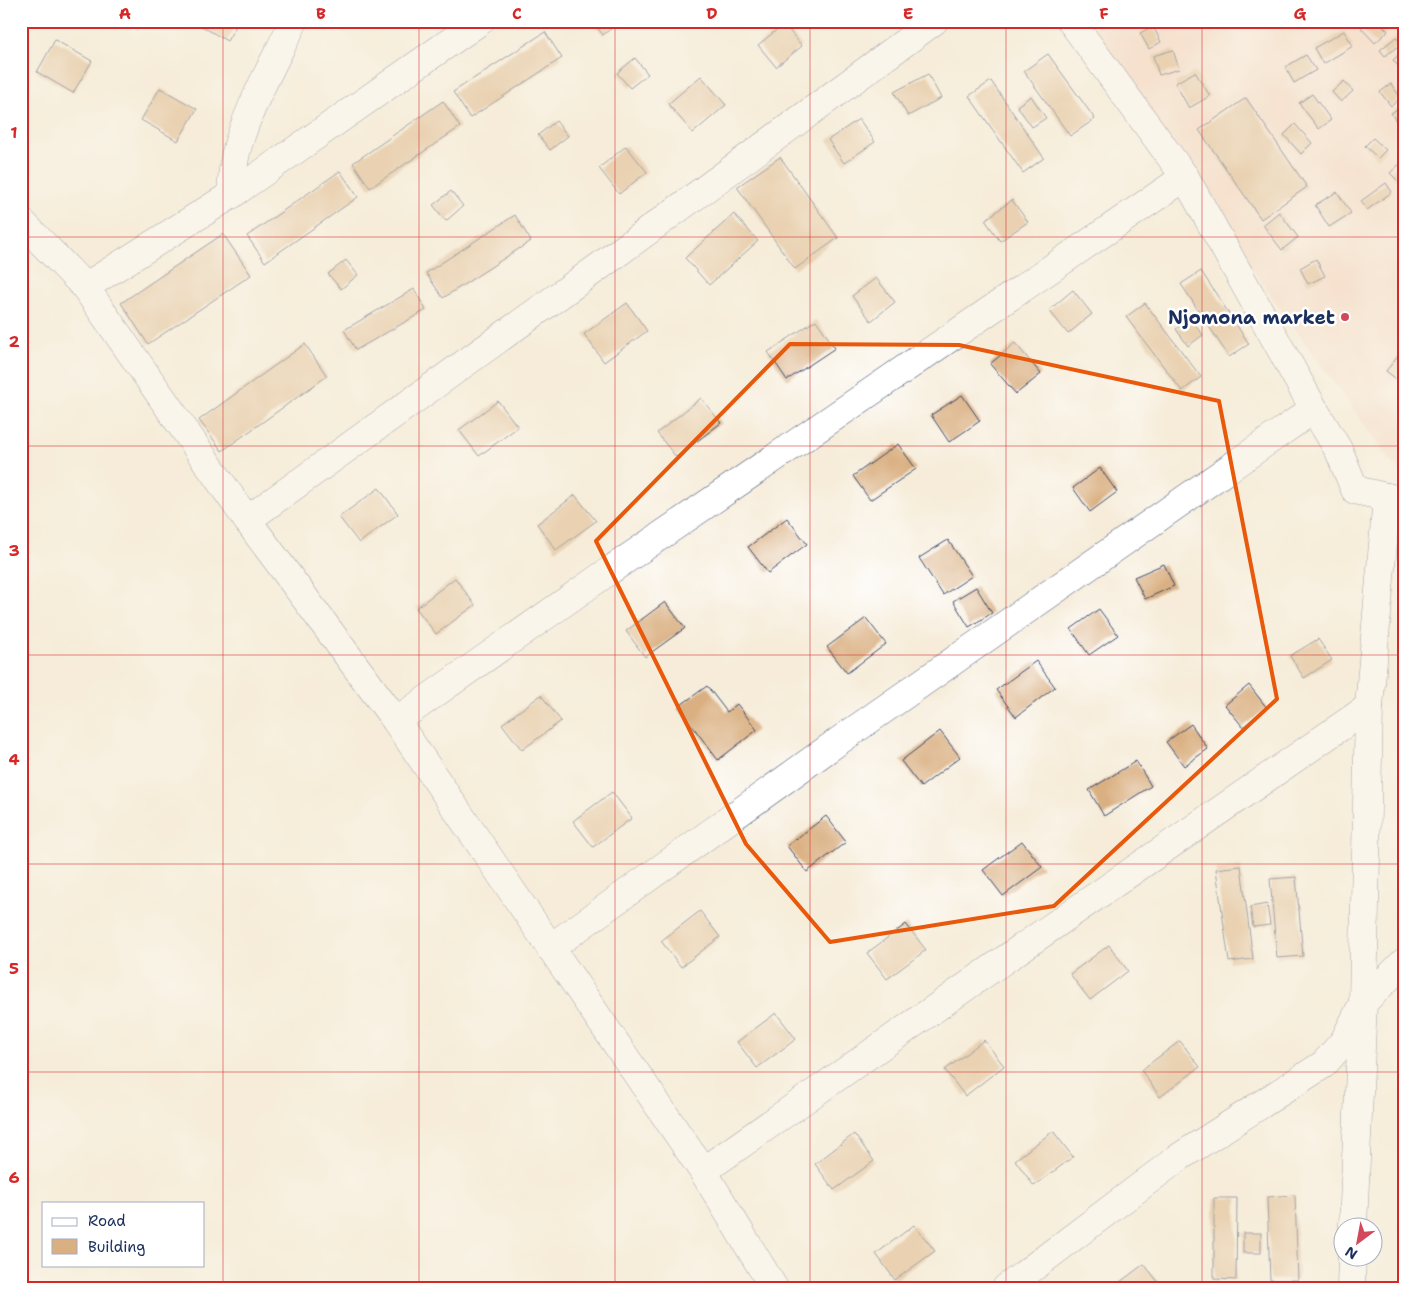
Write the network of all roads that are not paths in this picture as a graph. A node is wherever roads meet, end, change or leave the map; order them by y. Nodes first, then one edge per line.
1 (294, 21) edge
2 (480, 21) edge
3 (934, 21) edge
4 (1071, 21) edge
5 (1185, 177) junction
6 (231, 195) junction
7 (21, 221) edge
8 (86, 287) junction
9 (1314, 409) junction
10 (1396, 499) edge
11 (247, 520) junction
12 (1369, 707) junction
13 (396, 722) junction
14 (550, 948) junction
15 (1404, 962) edge
16 (1363, 1003) junction
17 (703, 1171) junction
18 (1353, 1216) edge
19 (1352, 1266) edge
20 (774, 1288) edge
21 (1006, 1288) edge
22 (1352, 1288) edge

1 - 6 lane
2 - 6 lane
3 - 11 lane
4 - 5 lane
5 - 9 lane
5 - 13 lane
6 - 8 lane
7 - 8 lane
8 - 11 lane
9 - 10 lane
9 - 14 lane
10 - 12 lane
11 - 13 lane
12 - 16 lane
12 - 17 lane
13 - 14 lane
14 - 17 lane
15 - 16 lane
16 - 18 lane
16 - 21 lane
17 - 20 lane
19 - 22 lane

